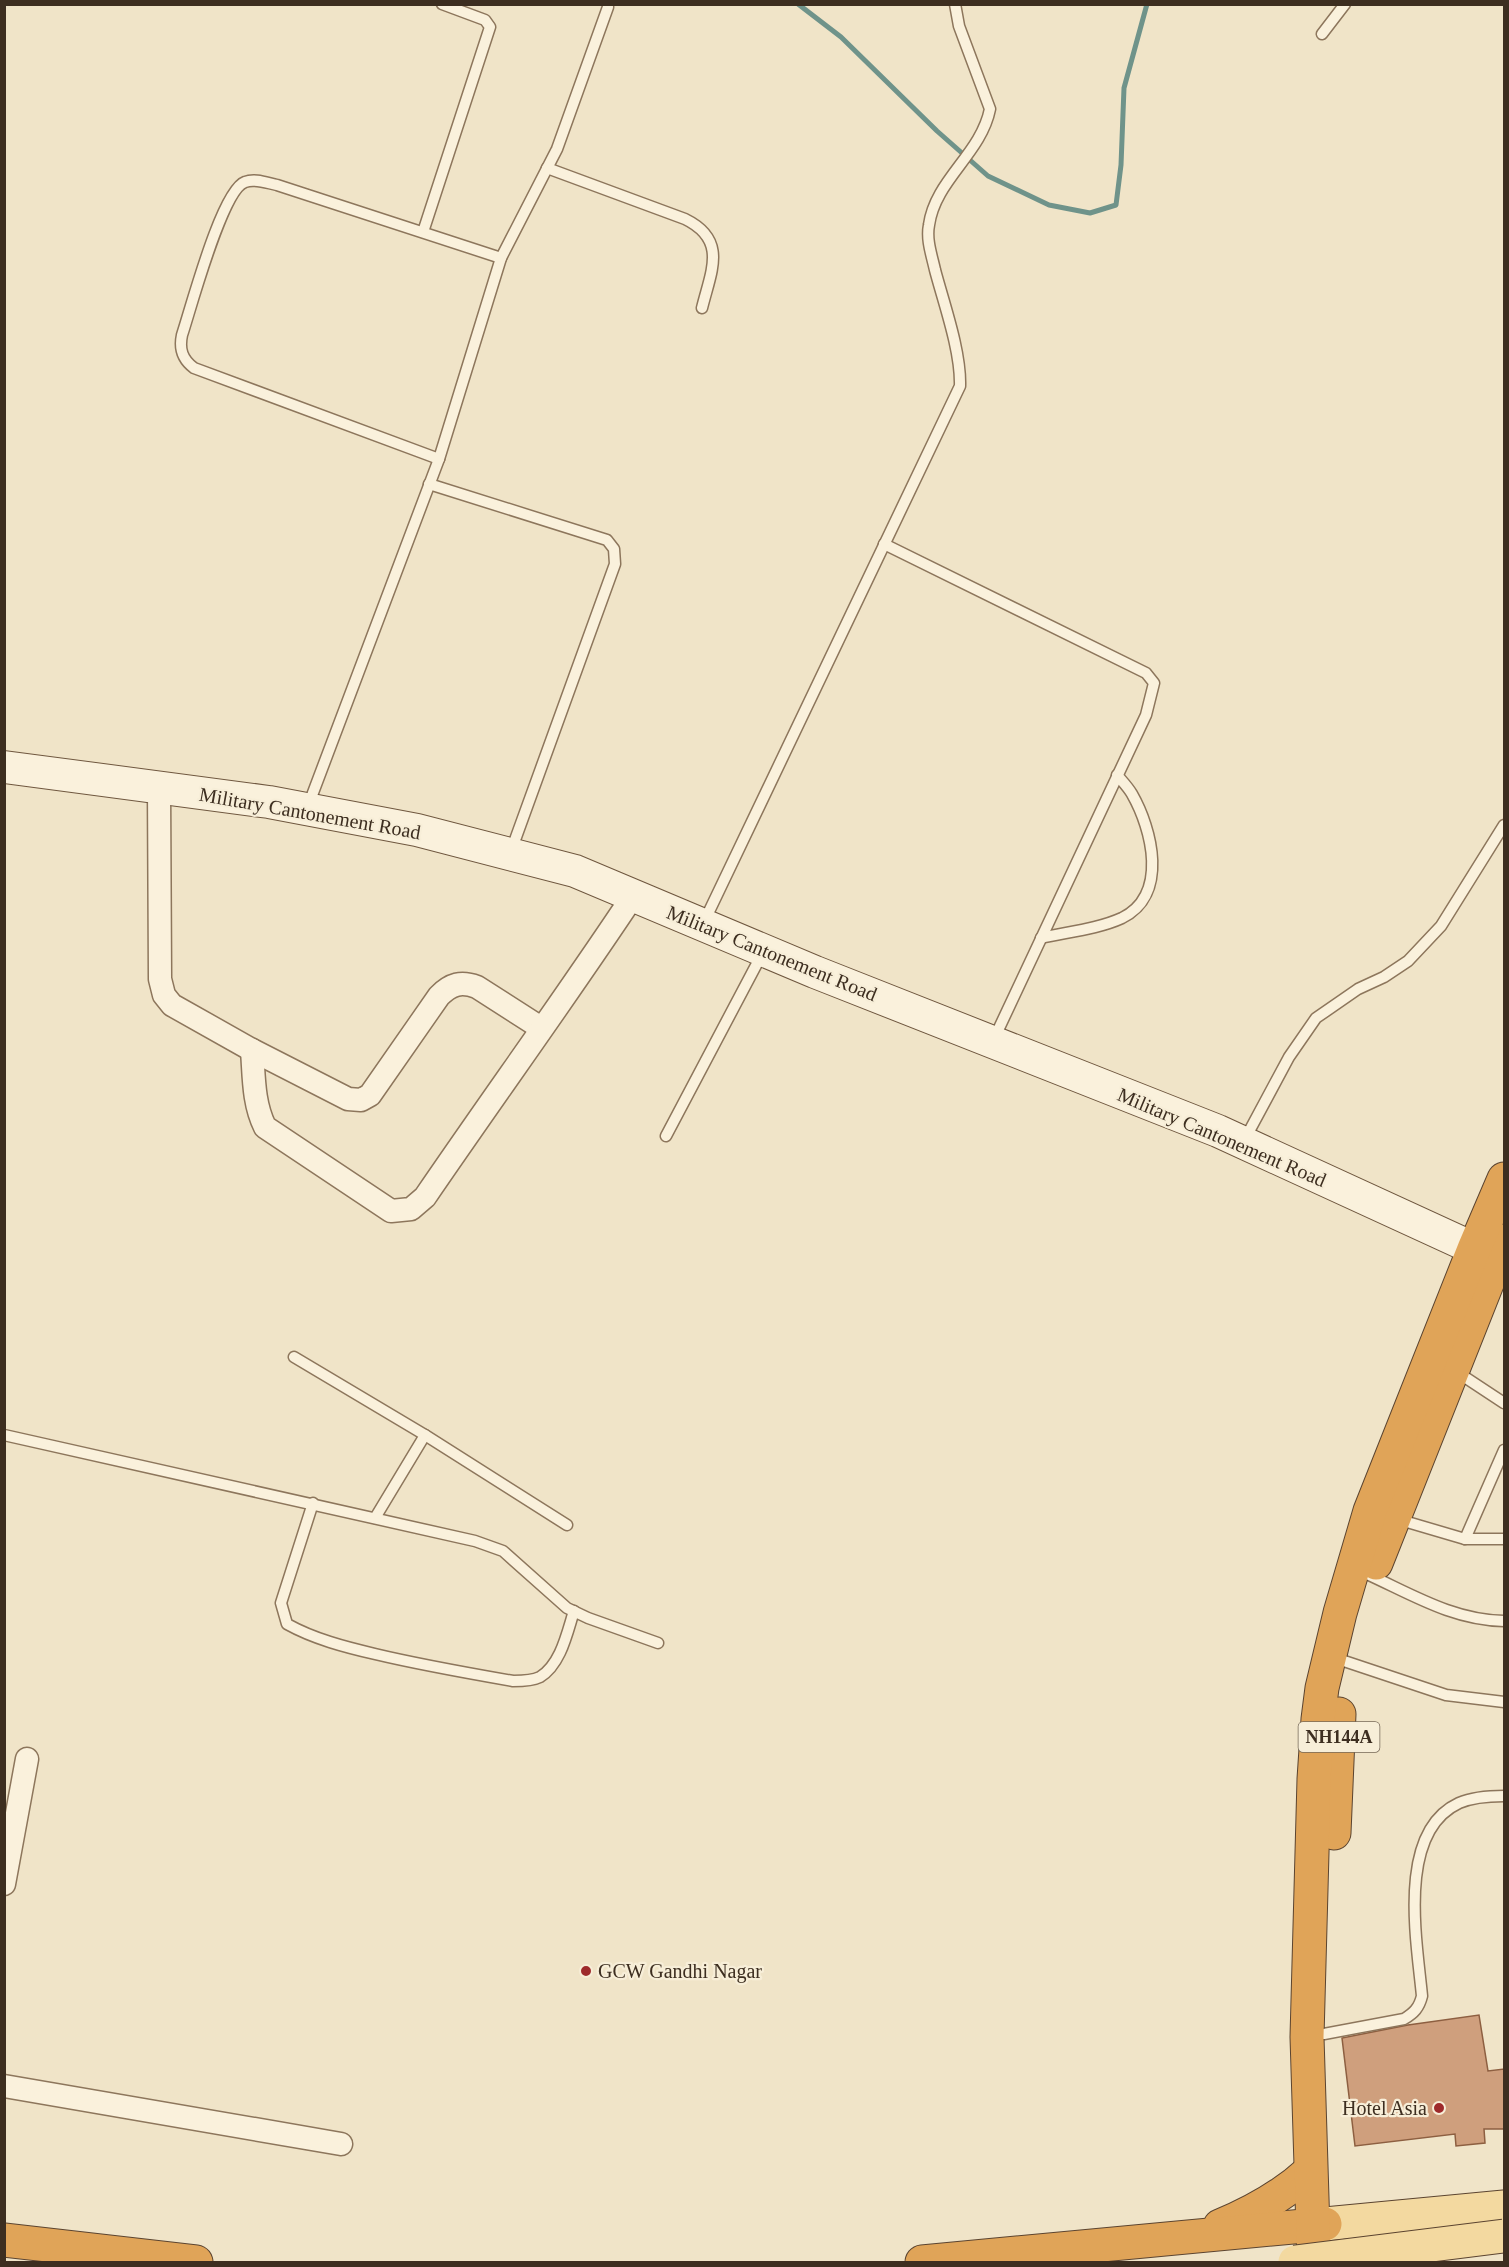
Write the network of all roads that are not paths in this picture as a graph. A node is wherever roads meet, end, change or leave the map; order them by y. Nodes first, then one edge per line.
1 (442, 4) edge
2 (954, 4) edge
3 (1345, 4) edge
4 (608, 7) dead end
5 (1322, 34) dead end
6 (547, 168) junction
7 (423, 232) junction
8 (501, 258) junction
9 (702, 308) dead end
10 (439, 459) junction
11 (429, 484) junction
12 (884, 544) junction
13 (4, 767) edge
14 (1117, 775) junction
15 (159, 787) junction
16 (307, 809) junction
17 (1504, 825) edge
18 (510, 855) junction
19 (633, 896) junction
20 (702, 925) junction
21 (1041, 938) junction
22 (764, 951) junction
23 (541, 1028) junction
24 (992, 1042) junction
25 (252, 1050) junction
26 (666, 1137) dead end
27 (1244, 1143) junction
28 (1504, 1179) edge
29 (1495, 1253) edge
30 (294, 1358) dead end
31 (1443, 1363) junction
32 (1504, 1403) edge
33 (4, 1435) edge
34 (424, 1435) junction
35 (1504, 1450) edge
36 (313, 1503) junction
37 (1382, 1514) junction
38 (375, 1518) junction
39 (567, 1526) dead end
40 (1466, 1539) junction
41 (1504, 1539) edge
42 (1362, 1571) junction
43 (574, 1611) junction
44 (1504, 1621) edge
45 (658, 1643) dead end
46 (1336, 1658) junction
47 (1504, 1702) edge
48 (27, 1759) dead end
49 (1504, 1796) edge
50 (4, 1884) edge
51 (1324, 2034) junction
52 (4, 2086) edge
53 (341, 2144) dead end
54 (1310, 2171) junction
55 (1504, 2207) edge
56 (1318, 2225) junction
57 (1194, 2236) junction
58 (1504, 2236) edge
59 (4, 2240) edge
60 (1504, 2251) edge
61 (196, 2262) edge
62 (922, 2262) edge
63 (1295, 2262) edge
64 (1314, 2262) edge
65 (1328, 2262) edge
66 (1422, 2262) edge

1 - 7 lane
2 - 12 lane
3 - 5 lane
4 - 6 lane
6 - 8 lane
6 - 9 lane
7 - 8 lane
7 - 10 lane
8 - 10 lane
10 - 11 lane
11 - 16 lane
11 - 18 lane
12 - 14 lane
12 - 20 lane
13 - 15 street, Military Cantonement Road
14 - 21 lane
14 - 21 lane
15 - 16 street, Military Cantonement Road
15 - 25 street
16 - 18 street, Military Cantonement Road
17 - 27 lane
18 - 19 street, Military Cantonement Road
19 - 20 street, Military Cantonement Road
19 - 23 street
20 - 22 street, Military Cantonement Road
21 - 24 lane
22 - 24 street, Military Cantonement Road
22 - 26 lane
23 - 25 street
23 - 25 street
24 - 27 street, Military Cantonement Road
27 - 29 street, Military Cantonement Road
28 - 29 highway, NH144A
29 - 31 highway, NH144A
30 - 34 lane
31 - 32 lane
31 - 37 highway, NH144A
33 - 36 lane
34 - 38 lane
34 - 39 lane
35 - 40 lane
36 - 38 lane
36 - 43 lane
37 - 40 lane
37 - 42 highway, NH144A
38 - 43 lane
40 - 41 lane
42 - 44 lane
42 - 46 highway, NH144A
43 - 45 lane
46 - 47 lane
46 - 51 highway, NH144A
46 - 54 highway, NH144A
48 - 50 street
49 - 51 lane
51 - 56 highway, NH144A
52 - 53 street
54 - 56 highway, NH144A
54 - 57 highway
55 - 56 main road
56 - 57 highway
56 - 64 highway, NH144A
56 - 65 highway, NH144A
57 - 62 highway
58 - 63 main road, bridge
59 - 61 highway
60 - 66 main road

